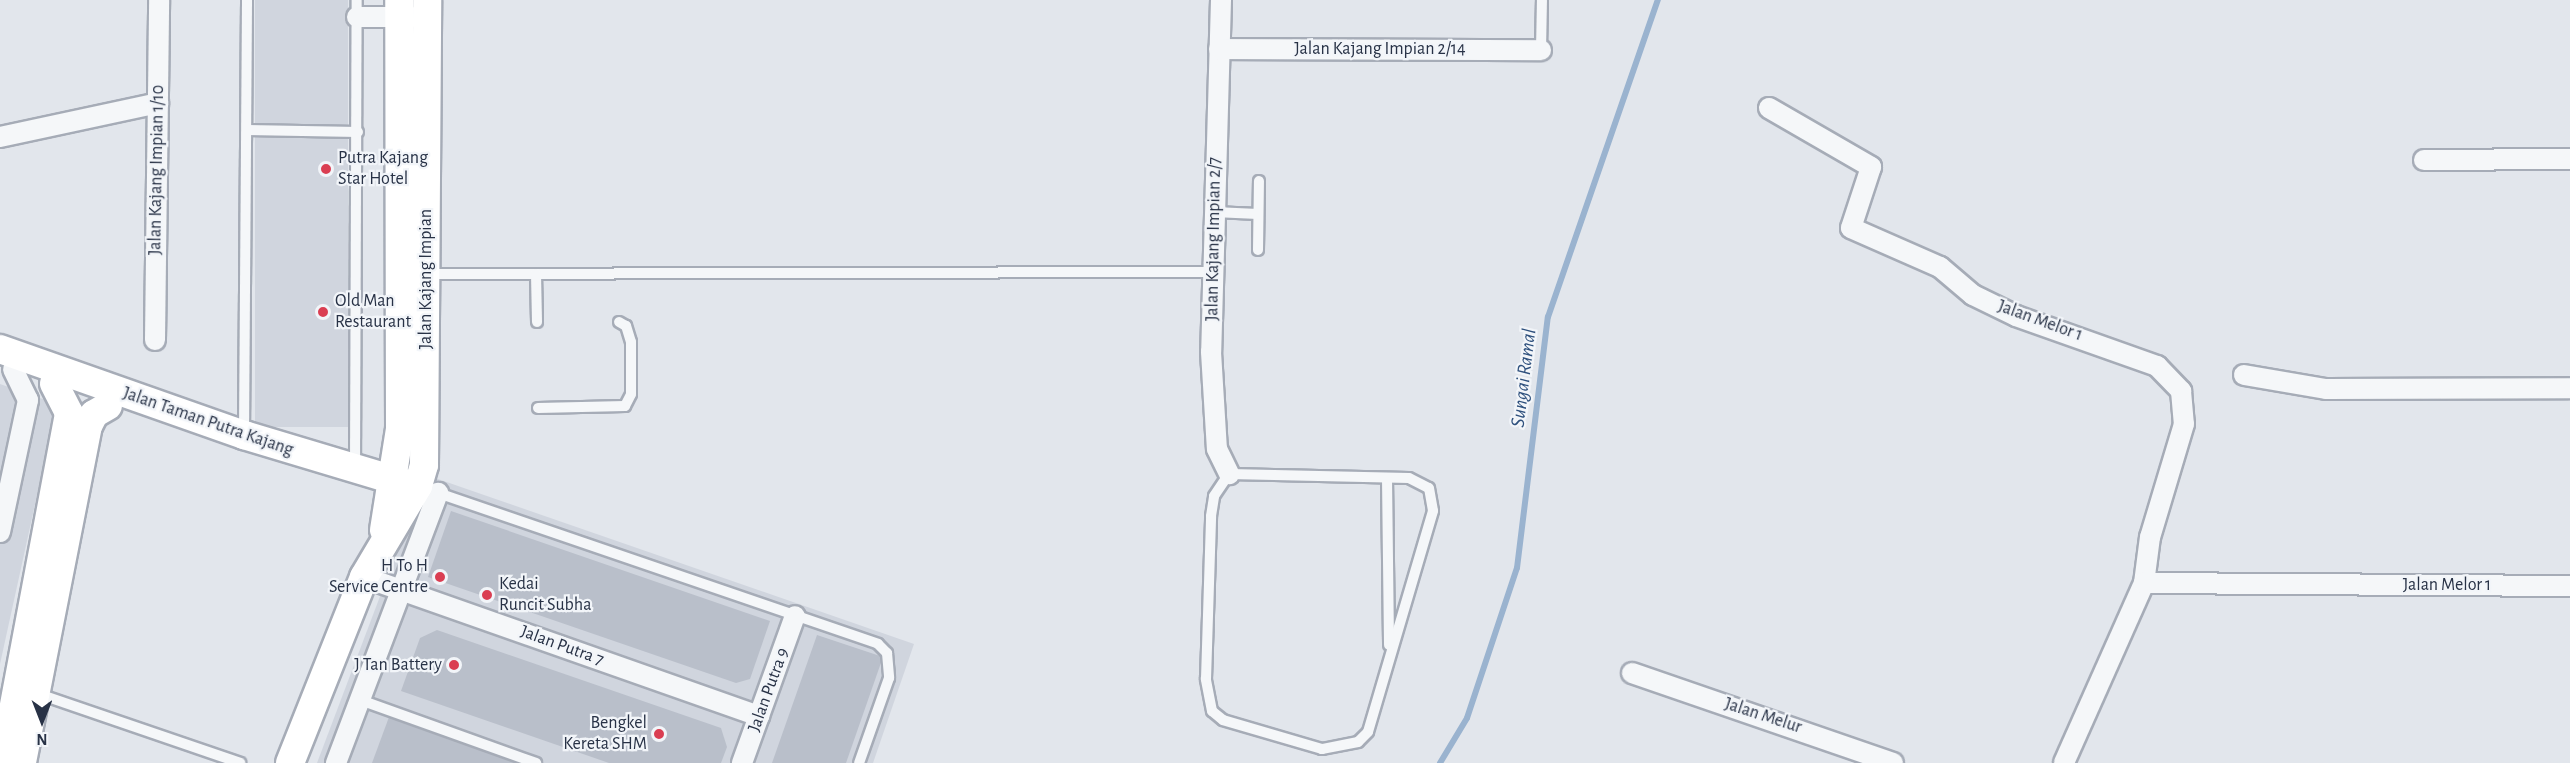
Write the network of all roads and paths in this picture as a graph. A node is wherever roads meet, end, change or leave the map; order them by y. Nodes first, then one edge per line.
1 (159, 0) edge
2 (247, 0) edge
3 (1221, 0) edge
4 (1542, 0) edge
5 (357, 9) edge
6 (399, 9) edge
7 (427, 9) edge
8 (1219, 49) junction
9 (1541, 50) joint
10 (158, 103) junction
11 (1769, 108) dead end
12 (247, 130) junction
13 (358, 132) junction
14 (0, 137) edge
15 (2424, 159) dead end
16 (2570, 159) edge
17 (1258, 181) dead end
18 (1214, 212) junction
19 (1258, 214) junction
20 (1258, 250) dead end
21 (1213, 272) junction
22 (396, 274) junction
23 (427, 274) junction
24 (536, 274) junction
25 (537, 322) dead end
26 (619, 322) dead end
27 (155, 340) dead end
28 (4, 361) edge
29 (2244, 375) dead end
30 (2570, 388) edge
31 (98, 403) junction
32 (538, 408) dead end
33 (244, 435) junction
34 (355, 470) junction
35 (1229, 474) junction
36 (1387, 478) junction
37 (409, 491) junction
38 (0, 532) edge
39 (364, 577) junction
40 (2144, 583) junction
41 (2570, 586) edge
42 (403, 589) junction
43 (795, 616) junction
44 (1389, 657) junction
45 (1632, 673) dead end
46 (363, 701) junction
47 (20, 702) edge
48 (759, 716) junction
49 (3, 763) edge
50 (22, 763) edge
51 (240, 763) edge
52 (290, 763) edge
53 (336, 763) edge
54 (536, 763) edge
55 (742, 763) edge
56 (859, 763) edge
57 (1893, 763) edge
58 (2064, 763) edge

1 - 10 street, Jalan Kajang Impian 1/10
2 - 12 lane
3 - 8 street, Jalan Kajang Impian 2/7
4 - 9 lane
5 - 6 street
5 - 13 lane
6 - 7 street
6 - 22 street, Jalan Kajang Impian
7 - 23 street, Jalan Kajang Impian
8 - 9 street, Jalan Kajang Impian 2/14
8 - 18 street, Jalan Kajang Impian 2/7
10 - 14 street
10 - 27 street, Jalan Kajang Impian 1/10
11 - 40 street, Jalan Melor 1
12 - 13 lane
12 - 33 lane
13 - 34 lane
15 - 16 street
17 - 19 lane
18 - 19 lane
18 - 21 street, Jalan Kajang Impian 2/7
19 - 20 lane
21 - 24 lane
21 - 35 street, Jalan Kajang Impian 2/7
22 - 23 lane
22 - 37 street, Jalan Kajang Impian
23 - 24 lane
23 - 37 street, Jalan Kajang Impian
24 - 25 lane
26 - 32 lane
28 - 31 street, Jalan Taman Putra Kajang
28 - 31 street
28 - 38 street
29 - 30 street
31 - 33 street, Jalan Taman Putra Kajang
31 - 37 street
31 - 47 street
31 - 47 street
33 - 34 street, Jalan Taman Putra Kajang
34 - 37 street, Jalan Taman Putra Kajang
35 - 36 lane
35 - 44 lane
36 - 44 lane
36 - 44 lane
37 - 39 street, Jalan Kajang Impian
37 - 42 street
37 - 43 lane
39 - 42 street, Jalan Putra 7
39 - 52 street, Jalan Kajang Impian
40 - 41 street, Jalan Melor 1
40 - 58 street, Jalan Melor 1
42 - 46 street
42 - 48 street, Jalan Putra 7
43 - 48 street, Jalan Putra 9
43 - 56 lane
45 - 57 street, Jalan Melur
46 - 53 street
46 - 54 lane
47 - 49 street
47 - 50 street
47 - 51 lane
48 - 55 street, Jalan Putra 9

